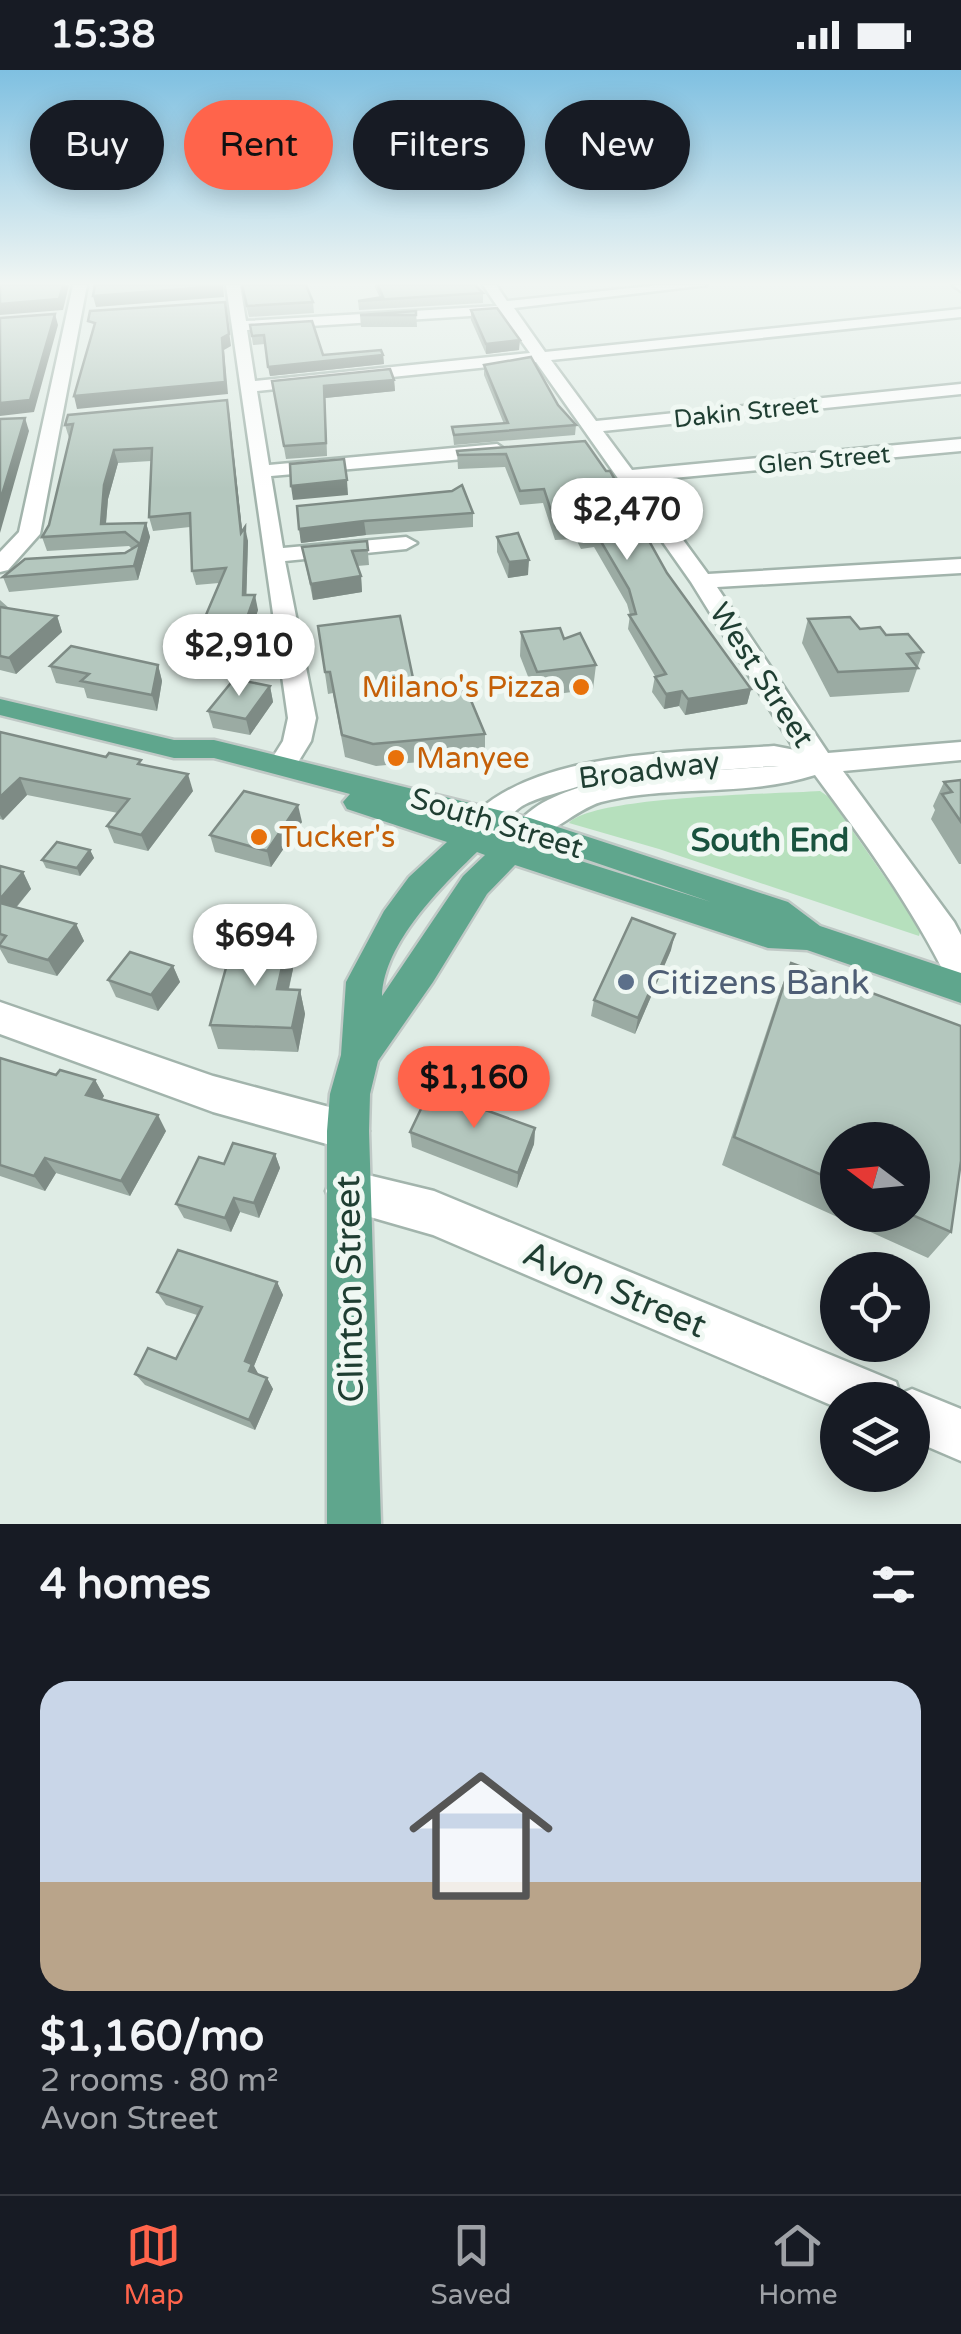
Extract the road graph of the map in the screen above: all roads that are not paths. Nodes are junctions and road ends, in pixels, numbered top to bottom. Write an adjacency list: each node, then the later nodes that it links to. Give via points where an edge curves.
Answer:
1 (67, 353): 17 (street, via 28,534)
2 (242, 353): 7 (street)
3 (540, 353): 5 (street, West Street)
4 (573, 353): 5 (street)
5 (542, 356): 7 (street); 8 (street, West Street)
6 (961, 389): 8 (street, Dakin Street)
7 (245, 397): 12 (street)
8 (597, 435): 10 (street, Dakin Street); 13 (street, West Street)
9 (961, 444): 13 (street, Glen Street)
10 (569, 445)
11 (512, 449): 12 (street)
12 (261, 471): 15 (street, via 278,512)
13 (627, 476): 19 (street, West Street)
14 (406, 543): 15 (street)
15 (273, 555): 24 (street, via 302,718)
16 (36, 562): 17 (street)
17 (0, 565)
18 (961, 566): 19 (street)
19 (702, 581): 23 (street, West Street)
20 (0, 707): 21 (main road, South Street)
21 (174, 749): 24 (main road, South Street, via 214,749); 25 (main road, South Street, via 203,766)
22 (961, 751): 23 (street, Broadway)
23 (820, 763): 25 (street, Broadway, via 774,756 578,776 511,799); 26 (street, Broadway, via 789,776 586,796 546,814); 27 (street, West Street, via 875,833)
24 (282, 765): 25 (main road, South Street)
25 (480, 829): 26 (main road, South Street); 30 (main road, Clinton Street, via 396,921 364,982)
26 (520, 840): 28 (main road, South Street, via 768,934 808,936); 30 (main road, Clinton Street, via 475,885)
27 (961, 970)
28 (961, 988)
29 (0, 1018): 31 (street, via 213,1094)
30 (360, 1056): 31 (main road, Clinton Street)
31 (348, 1131): 32 (main road, Clinton Street)
32 (347, 1191): 33 (street, Avon Street, via 434,1213); 36 (main road, Clinton Street)
33 (835, 1382)
34 (930, 1422): 35 (street)
35 (961, 1435)
36 (354, 1524)

